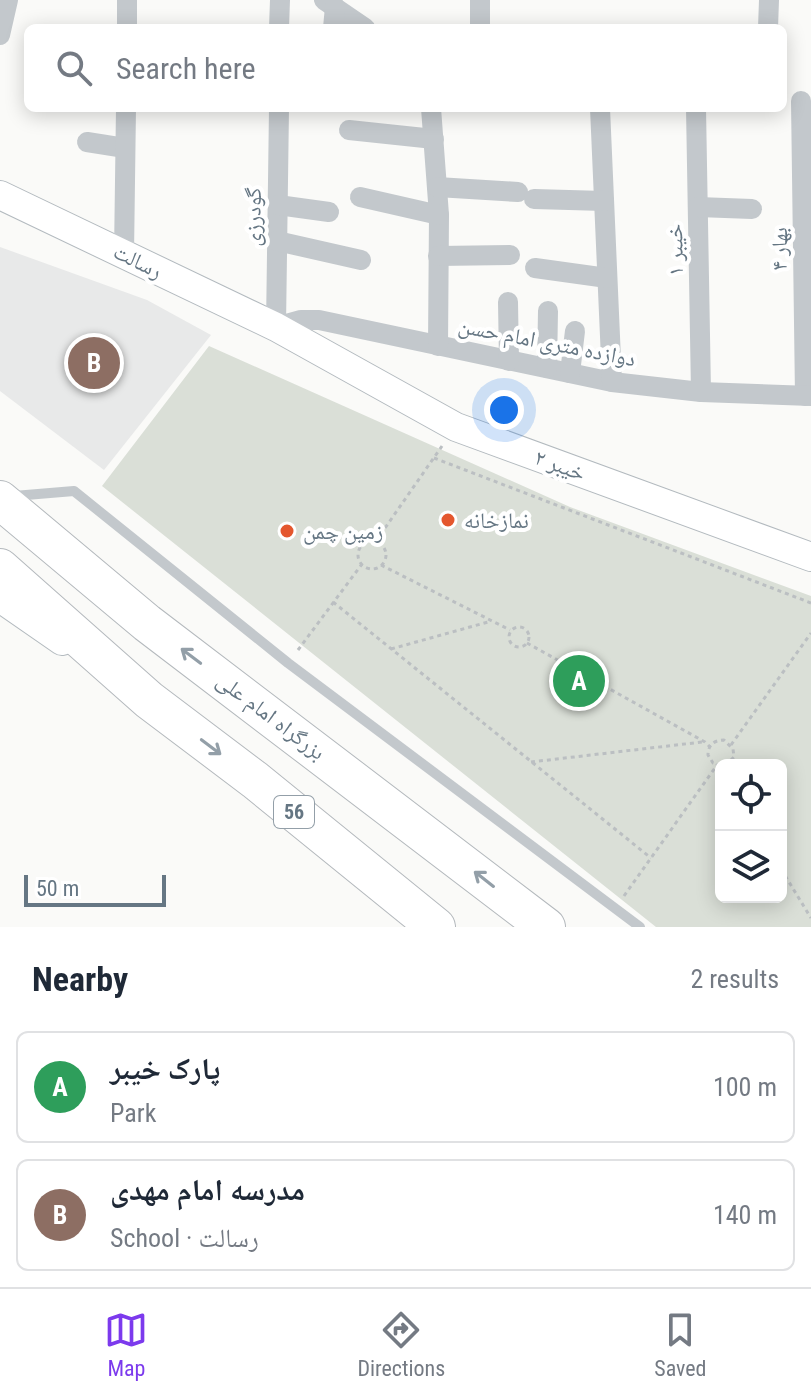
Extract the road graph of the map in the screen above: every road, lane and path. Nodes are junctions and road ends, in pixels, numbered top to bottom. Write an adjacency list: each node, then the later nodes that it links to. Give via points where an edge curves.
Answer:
1 (8, 0): 12 (street)
2 (127, 0): 7 (street)
3 (280, 0): 8 (street)
4 (480, 0): 10 (street)
5 (769, 0): 11 (street)
6 (331, 12): 9 (street)
7 (127, 24)
8 (279, 24)
9 (356, 24)
10 (480, 24)
11 (768, 24)
12 (0, 35)
13 (798, 101): 32 (street, بهار ۴)
14 (126, 112): 22 (street)
15 (279, 112): 27 (street, گودرزی)
16 (431, 112): 20 (street)
17 (600, 112): 26 (street)
18 (696, 112): 28 (street, خیبر ۱)
19 (349, 130): 20 (street)
20 (434, 139): 23 (street)
21 (87, 142): 22 (street)
22 (125, 148): 34 (street)
23 (437, 187): 26 (street); 31 (street)
24 (0, 195): 34 (street, رسالت)
25 (360, 197): 31 (street)
26 (604, 201): 39 (street)
27 (278, 205): 30 (street); 33 (street, گودرزی)
28 (698, 207): 29 (street); 50 (street, خیبر ۱)
29 (752, 209)
30 (329, 212)
31 (439, 215): 36 (street)
32 (807, 240): 40 (street, بهار ۴)
33 (277, 241): 37 (street); 43 (street, گودرزی)
34 (124, 254): 43 (street, رسالت)
35 (510, 255): 36 (street)
36 (438, 256): 45 (street)
37 (361, 260)
38 (535, 268): 39 (street)
39 (607, 278): 49 (street)
40 (807, 289): 51 (street, بهار ۴)
41 (508, 302): 46 (street)
42 (548, 311): 47 (street)
43 (276, 327): 45 (street, دوازده متری امام حسن, via 319,320); 52 (street, خیبر ۲)
44 (575, 331): 48 (street)
45 (438, 346): 46 (street, دوازده متری امام حسن)
46 (509, 361): 47 (street, دوازده متری امام حسن)
47 (547, 368): 48 (street, دوازده متری امام حسن)
48 (570, 373): 49 (street, دوازده متری امام حسن)
49 (612, 382): 50 (street, دوازده متری امام حسن)
50 (701, 392): 51 (street, دوازده متری امام حسن)
51 (808, 396)
52 (456, 427): 53 (path); 56 (street, خیبر ۲)
53 (434, 458): 55 (path); 62 (path)
54 (0, 499): 68 (lane, via 74,491); 82 (highway, بزرگراه امام علی, one-way to 54, via 147,623)
55 (376, 541): 57 (path, via 360,547); 58 (path, via 386,553)
56 (811, 557)
57 (362, 564): 58 (path, via 374,569); 61 (path)
58 (381, 565): 63 (path)
59 (0, 568): 69 (highway, 56)
60 (0, 598): 69 (street, 56)
61 (333, 602): 67 (path); 68 (path)
62 (811, 603)
63 (490, 621): 64 (path); 67 (path)
64 (510, 630): 66 (path, via 526,629); 66 (path, via 512,645)
65 (811, 633): 71 (path)
66 (527, 643): 70 (path)
67 (391, 649): 74 (path)
68 (288, 663): 79 (lane)
69 (149, 700): 81 (highway, 56, one-way to 81)
70 (705, 742): 72 (path); 74 (path)
71 (731, 745): 72 (path, via 720,740); 73 (path)
72 (710, 747): 75 (path, via 710,760)
73 (731, 759)
74 (531, 762): 77 (path)
75 (715, 762)
76 (715, 773): 77 (path)
77 (651, 858): 79 (path)
78 (787, 879): 80 (path)
79 (615, 908): 83 (lane)
80 (811, 918)
81 (436, 927)
82 (546, 927)
83 (640, 927)

